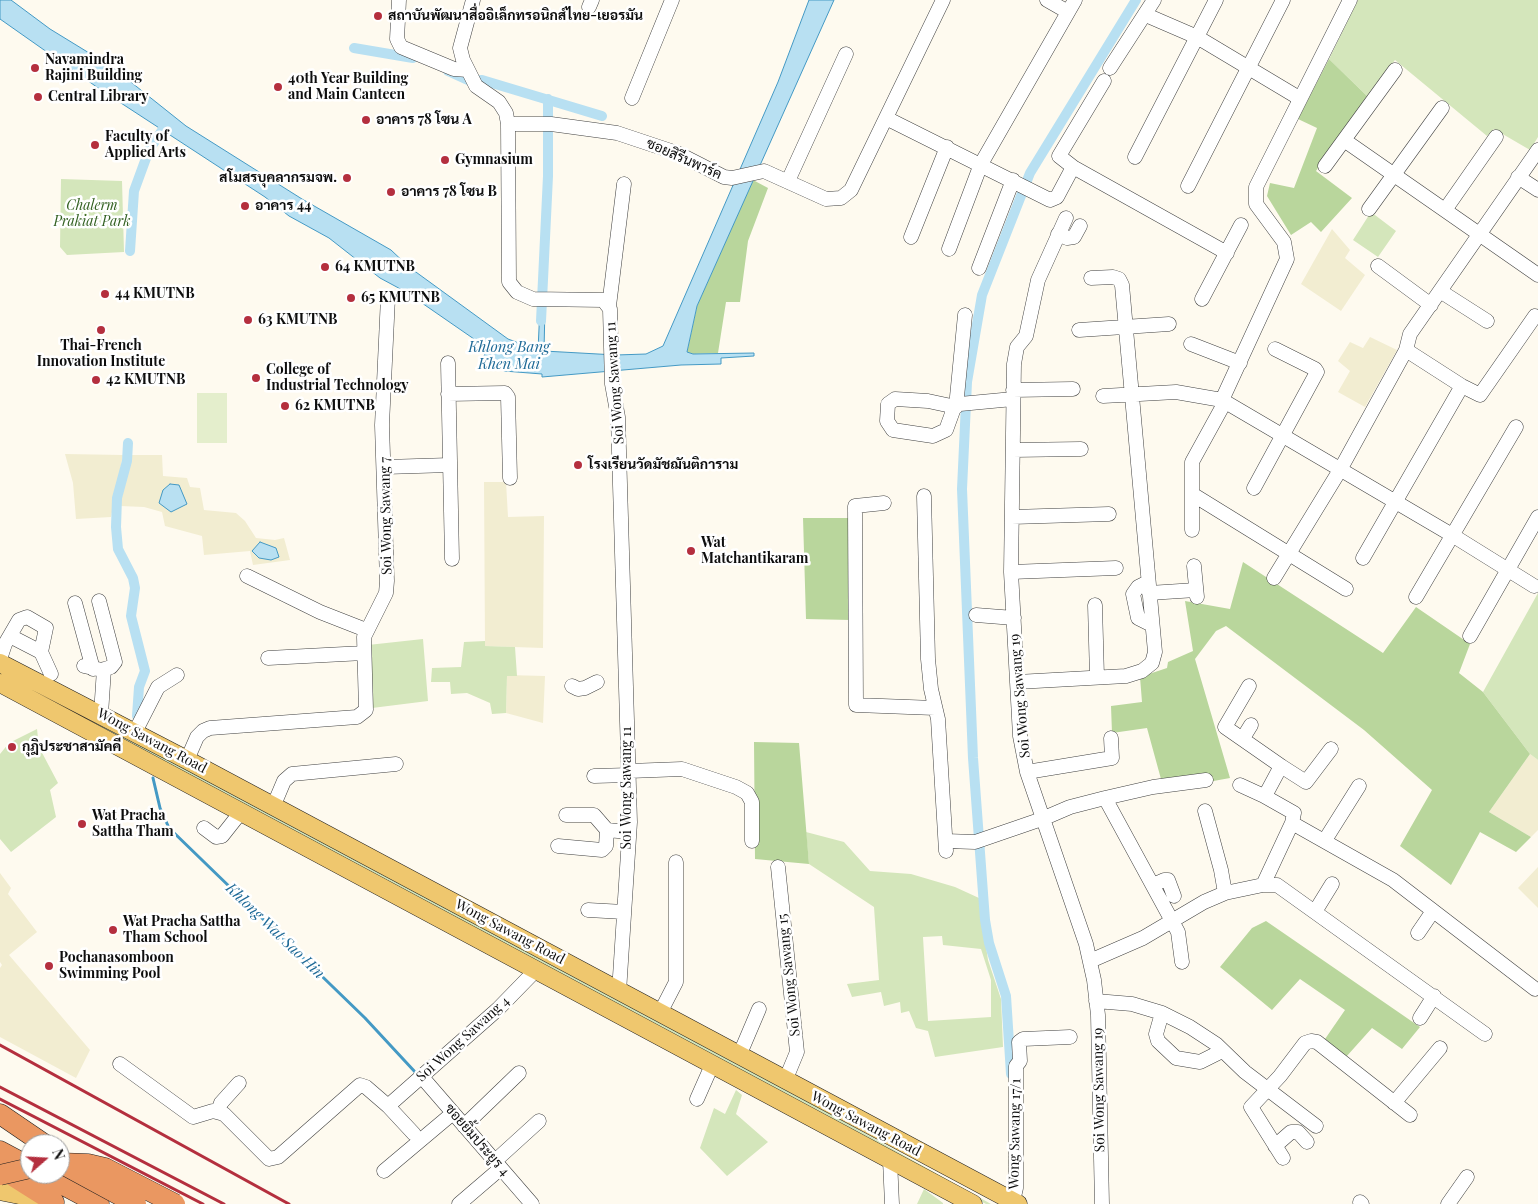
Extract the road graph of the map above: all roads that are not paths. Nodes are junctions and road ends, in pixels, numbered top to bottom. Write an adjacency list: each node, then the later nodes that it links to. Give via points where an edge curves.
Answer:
1 (399, 0): 16 (street, via 397,39 401,47)
2 (473, 0): 16 (street, via 460,48)
3 (672, 0): 17 (street)
4 (943, 0): 20 (street, ซอยสิรีนพาร์ค)
5 (1047, 0): 10 (street)
6 (1154, 0): 11 (street)
7 (1216, 0): 12 (street)
8 (1283, 0): 14 (street)
9 (1350, 0): 18 (street)
10 (1071, 6): 27 (street)
11 (1146, 15): 12 (street); 29 (street, via 1058,154)
12 (1197, 37): 14 (street); 26 (street)
13 (846, 54): 33 (street)
14 (1249, 67): 18 (street); 35 (street)
15 (1395, 70): 23 (street)
16 (472, 78): 21 (street, Soi Wong Sawang 11, via 499,102)
17 (632, 98)
18 (1299, 98): 65 (street, via 1256,187 1256,204 1284,242 1287,260)
19 (1442, 108): 30 (street)
20 (886, 118): 24 (street); 33 (street, ซอยสิรีนพาร์ค, via 851,190 841,198 826,199)
21 (508, 124): 33 (street, ซอยสิรีนพาร์ค, via 550,124 617,133 677,153 724,177 764,171); 55 (street, Soi Wong Sawang 11, via 509,282 517,292 543,301 603,300)
22 (1496, 137): 38 (street)
23 (1344, 140): 28 (street); 30 (street)
24 (947, 147): 27 (street); 44 (street)
25 (1538, 150): 31 (street)
26 (1135, 157)
27 (981, 164): 32 (street); 45 (street)
28 (1325, 166)
29 (1073, 167): 32 (street, via 1054,200); 46 (street)
30 (1394, 174): 37 (street); 38 (street)
31 (1518, 177): 36 (street); 43 (street)
32 (1013, 180): 48 (street)
33 (788, 182)
34 (624, 184): 55 (street)
35 (1188, 186)
36 (1538, 190)
37 (1369, 209)
38 (1445, 210): 43 (street)
39 (1066, 218): 42 (street, Soi Wong Sawang 19)
40 (1080, 226): 42 (street, via 1074,237)
41 (1241, 226): 46 (street)
42 (1058, 234): 71 (street, Soi Wong Sawang 19, via 1038,280 1026,336 1017,347)
43 (1480, 234): 49 (street); 51 (street)
44 (911, 237)
45 (949, 249)
46 (1227, 253): 53 (street)
47 (1378, 266): 54 (street)
48 (979, 268)
49 (1538, 275)
50 (1091, 278): 60 (street, via 1119,279)
51 (1440, 291): 54 (street); 58 (street)
52 (388, 297): 80 (street, Soi Wong Sawang 7, via 383,396)
53 (1202, 299)
54 (1430, 305): 64 (street, via 1410,334)
55 (609, 306): 138 (street, Soi Wong Sawang 11, via 612,384 618,425)
56 (965, 315): 74 (street)
57 (1535, 316): 64 (street, via 1480,395)
58 (1487, 321)
59 (1170, 324): 60 (street)
60 (1126, 327): 61 (street); 70 (street)
61 (1079, 330)
62 (1191, 344): 65 (street)
63 (1275, 348): 76 (street, via 1317,372)
64 (1406, 350): 81 (street)
65 (1240, 363): 73 (street)
66 (448, 364): 69 (street)
67 (1073, 389): 71 (street)
68 (1459, 392): 86 (street)
69 (448, 394): 79 (street); 82 (street, via 505,393 508,397)
70 (1131, 394): 72 (street); 73 (street, via 1176,392); 103 (street)
71 (1013, 395): 74 (street); 78 (street, Soi Wong Sawang 19)
72 (1103, 396)
73 (1224, 401): 76 (street); 84 (street, via 1192,462)
74 (956, 407): 74 (street, via 946,430 933,436 893,430 887,421 888,404 895,399)
75 (1516, 426): 92 (street)
76 (1282, 437): 81 (street); 83 (street)
77 (1081, 449): 78 (street)
78 (1013, 450): 89 (street, Soi Wong Sawang 19)
79 (450, 465): 80 (street); 95 (street)
80 (385, 467): 111 (street, Soi Wong Sawang 7, via 386,593)
81 (1340, 470): 86 (street); 93 (street)
82 (510, 478)
83 (1254, 488)
84 (1192, 494): 91 (street); 93 (street)
85 (924, 496): 127 (street, via 928,660)
86 (1396, 502): 92 (street); 94 (street)
87 (884, 503): 127 (street, via 855,506 856,705)
88 (1109, 514): 89 (street)
89 (1012, 517): 99 (street, Soi Wong Sawang 19)
90 (1538, 517): 98 (street)
91 (1192, 530)
92 (1452, 535): 98 (street); 105 (street)
93 (1289, 554): 101 (street); 104 (street)
94 (1363, 558)
95 (452, 559)
96 (1194, 566): 103 (street, via 1196,593)
97 (1116, 568): 99 (street)
98 (1508, 570): 102 (street); 113 (street)
99 (1011, 572): 110 (street, Soi Wong Sawang 19)
100 (247, 576): 111 (street, via 320,612)
101 (1274, 578)
102 (1534, 586)
103 (1149, 588): 121 (street, via 1138,587 1133,594 1138,618 1152,624 1155,652 1152,663 1142,671)
104 (1346, 589)
105 (1416, 597)
106 (99, 601): 118 (street, via 115,662 114,665)
107 (75, 602): 118 (street)
108 (1095, 605): 121 (street)
109 (976, 615): 110 (street)
110 (1014, 618): 123 (street, Soi Wong Sawang 19)
111 (366, 630): 115 (street, Soi Wong Sawang 7)
112 (10, 636): 114 (street); 114 (street, via 22,618 43,624 46,632); 117 (street)
113 (1470, 636)
114 (41, 652): 119 (street)
115 (364, 653): 116 (street); 134 (street, Soi Wong Sawang 7, via 367,704 364,714 210,728 197,737)
116 (268, 658)
117 (0, 661): 128 (main road, Wong Sawang Road)
118 (93, 668): 128 (street)
119 (51, 674)
120 (177, 675): 130 (street, via 158,687)
121 (1097, 677): 123 (street)
122 (597, 682): 125 (street, via 585,688)
123 (1017, 682): 137 (street, Soi Wong Sawang 19, via 1020,736)
124 (0, 683): 147 (main road, Wong Sawang Road)
125 (572, 686)
126 (1250, 686): 132 (street, via 1224,725)
127 (935, 708): 149 (street, via 946,846 980,841)
128 (101, 714): 130 (main road, Wong Sawang Road)
129 (1251, 725): 132 (street)
130 (135, 732): 134 (main road, Wong Sawang Road)
131 (1111, 738): 137 (street, via 1112,758)
132 (1243, 738): 136 (street)
133 (1331, 749): 136 (street, via 1306,782)
134 (187, 760): 145 (main road, Wong Sawang Road)
135 (396, 764): 145 (street, via 292,774 284,781)
136 (1281, 766): 143 (street)
137 (1027, 772): 149 (street, Soi Wong Sawang 19)
138 (629, 773): 139 (street); 153 (street, Soi Wong Sawang 11); 155 (street, via 682,769 747,793 752,802)
139 (594, 776)
140 (1206, 780): 144 (street)
141 (1240, 785): 143 (street)
142 (1360, 786): 154 (street)
143 (1264, 796): 150 (street, via 1294,813)
144 (1105, 798): 149 (street, via 1070,807); 160 (street)
145 (273, 807): 174 (main road, Wong Sawang Road)
146 (1204, 811): 162 (street)
147 (241, 812): 151 (street, via 222,836 216,837); 172 (main road, Wong Sawang Road)
148 (566, 815): 152 (street, via 594,815)
149 (1042, 819): 170 (street, Soi Wong Sawang 19)
150 (1292, 823): 154 (street); 161 (street)
151 (204, 828)
152 (607, 830): 153 (street); 156 (street, via 606,846 602,850)
153 (629, 832): 167 (street, Soi Wong Sawang 11)
154 (1326, 840): 166 (street, via 1393,880)
155 (752, 841)
156 (558, 846)
157 (676, 862): 179 (street, via 676,982)
158 (778, 867): 190 (street, Soi Wong Sawang 15, via 797,1052)
159 (1332, 884): 165 (street)
160 (1153, 885): 163 (street, via 1168,880); 168 (street)
161 (1263, 885): 162 (street); 165 (street, via 1277,885)
162 (1225, 893): 168 (street)
163 (1174, 896)
164 (588, 910): 167 (street)
165 (1316, 910): 175 (street)
166 (1434, 911): 169 (street); 173 (street)
167 (624, 912): 174 (street, Soi Wong Sawang 11)
168 (1172, 921): 170 (street, via 1143,938); 171 (street, via 1178,932)
169 (1418, 933)
170 (1090, 960): 176 (street, Soi Wong Sawang 19)
171 (1182, 962)
172 (536, 970): 187 (main road, Wong Sawang Road); 189 (street, Soi Wong Sawang 4)
173 (1535, 989)
174 (619, 992): 179 (main road, Wong Sawang Road)
175 (1434, 996): 180 (street); 181 (street)
176 (1096, 1001): 178 (street, via 1132,1004); 238 (street, Soi Wong Sawang 19)
177 (759, 1009): 185 (street)
178 (1162, 1013): 184 (street, via 1190,1026); 184 (street, via 1156,1034 1158,1041 1176,1058 1200,1062)
179 (660, 1014): 185 (main road, Wong Sawang Road)
180 (1420, 1018)
181 (1484, 1034)
182 (1070, 1038): 229 (street, Wong Sawang 17/1, via 1023,1039 1019,1042 1020,1061 1016,1066)
183 (1440, 1048): 194 (street)
184 (1222, 1050): 192 (street)
185 (739, 1056): 190 (main road, Wong Sawang Road)
186 (120, 1064): 196 (street, via 193,1118)
187 (712, 1065): 193 (street); 213 (main road, Wong Sawang Road)
188 (519, 1073): 201 (street)
189 (422, 1077): 195 (street, Soi Wong Sawang 4); 197 (street, ซอยยิ้มประยูร 4)
190 (785, 1081): 229 (main road, Wong Sawang Road)
191 (239, 1084): 196 (street, via 221,1103)
192 (1267, 1090): 194 (street, via 1305,1043 1311,1040); 202 (street); 209 (street, via 1251,1107)
193 (697, 1099)
194 (1394, 1103): 199 (street)
195 (388, 1106): 196 (street, via 366,1087 356,1086 272,1159); 205 (street)
196 (218, 1112)
197 (453, 1113): 201 (street, ซอยยิ้มประยูร 4); 221 (street)
198 (0, 1114): 204 (highway)
199 (1410, 1115)
200 (539, 1121): 217 (street)
201 (464, 1126): 217 (street, ซอยยิ้มประยูร 4)
202 (1316, 1126)
203 (0, 1130): 207 (highway)
204 (29, 1134)
205 (414, 1134)
206 (0, 1141): 211 (main road)
207 (20, 1141)
208 (1307, 1142): 209 (street, via 1298,1132 1291,1132)
209 (1275, 1146): 212 (street)
210 (0, 1151): 214 (highway)
211 (20, 1152)
212 (1283, 1158)
213 (890, 1160): 236 (street); 237 (main road, Wong Sawang Road)
214 (20, 1162)
215 (70, 1162): 232 (highway)
216 (70, 1163): 234 (highway, bridge, via 105,1168)
217 (498, 1164): 228 (street, ซอยยิ้มประยูร 4); 235 (street)
218 (0, 1168): 227 (highway)
219 (70, 1168): 233 (highway, bridge)
220 (20, 1170): 222 (highway, bridge)
221 (384, 1171)
222 (0, 1175)
223 (1468, 1178): 239 (street)
224 (70, 1179): 231 (main road)
225 (62, 1184): 230 (highway)
226 (0, 1191): 227 (main road)
227 (57, 1203)
228 (530, 1203)
229 (1016, 1203)
230 (99, 1204)
231 (116, 1204)
232 (131, 1204)
233 (136, 1204)
234 (176, 1204)
235 (459, 1204)
236 (892, 1204)
237 (973, 1204)
238 (1102, 1204)
239 (1448, 1204)

